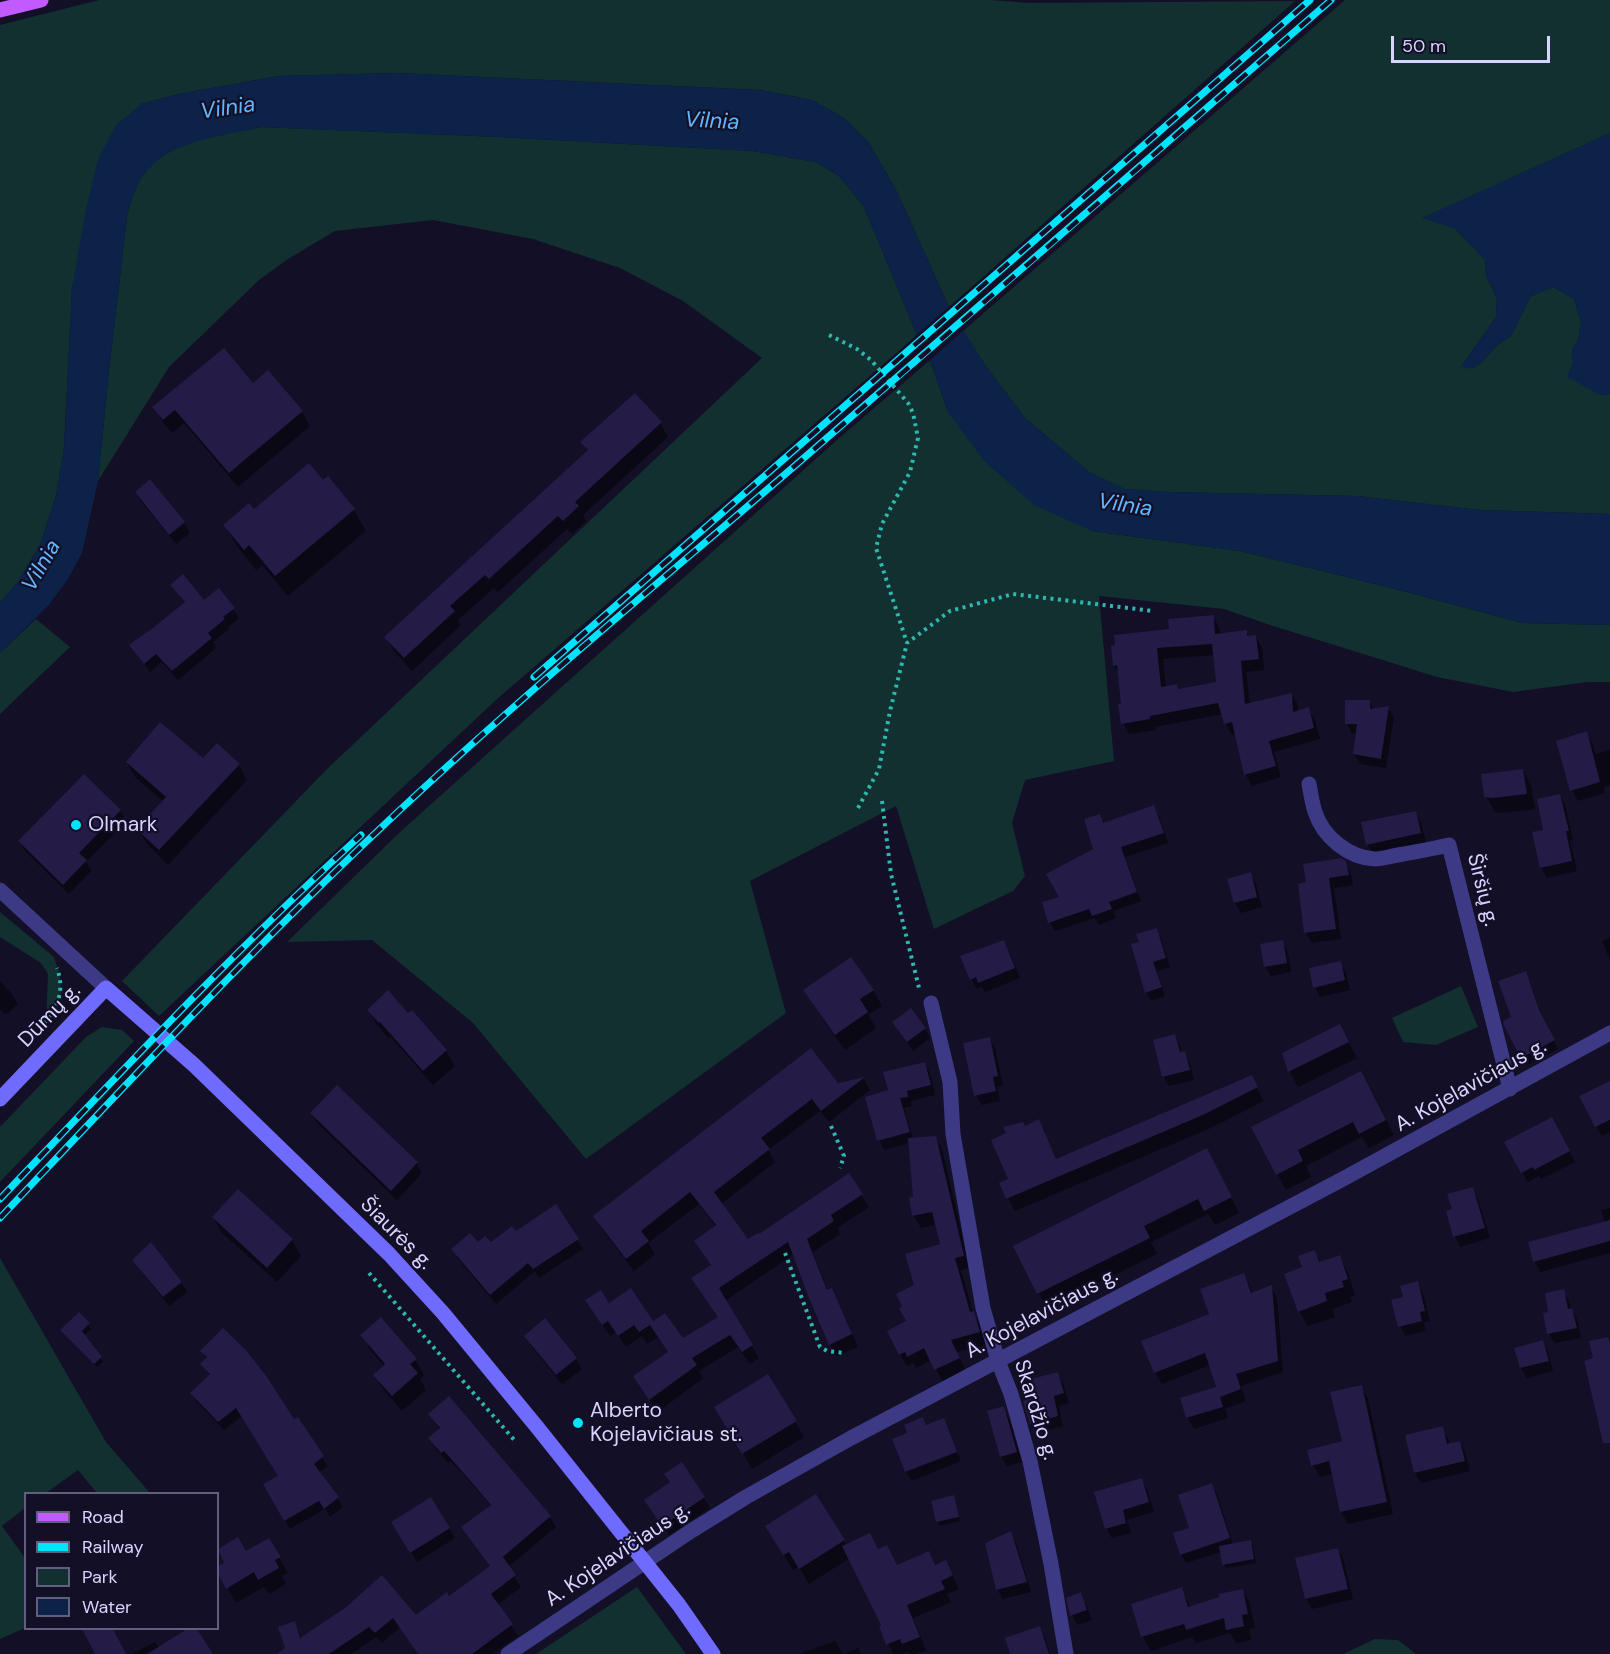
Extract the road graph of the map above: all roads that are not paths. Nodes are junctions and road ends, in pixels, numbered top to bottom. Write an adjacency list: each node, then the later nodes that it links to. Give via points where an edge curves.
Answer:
1 (41, 0): 2 (main road)
2 (0, 10)
3 (1309, 784): 8 (street, Širšių g., via 1320,824 1350,852 1376,859 1449,845)
4 (0, 890): 5 (street, Šiaurės g.)
5 (106, 988): 9 (main road, Dūmų g.); 11 (main road, Šiaurės g., via 194,1065 388,1254 486,1364)
6 (926, 998): 10 (street, Skardžio g., via 950,1082 953,1134 983,1308)
7 (1610, 1033): 8 (street, A. Kojelavičiaus g.)
8 (1510, 1089): 10 (street, A. Kojelavičiaus g.)
9 (0, 1099)
10 (998, 1361): 11 (street, A. Kojelavičiaus g., via 746,1497); 14 (street, Skardžio g., via 1030,1461)
11 (645, 1563): 12 (street, A. Kojelavičiaus g.); 13 (main road, Šiaurės g.)
12 (508, 1654)
13 (713, 1654)
14 (1066, 1654)

